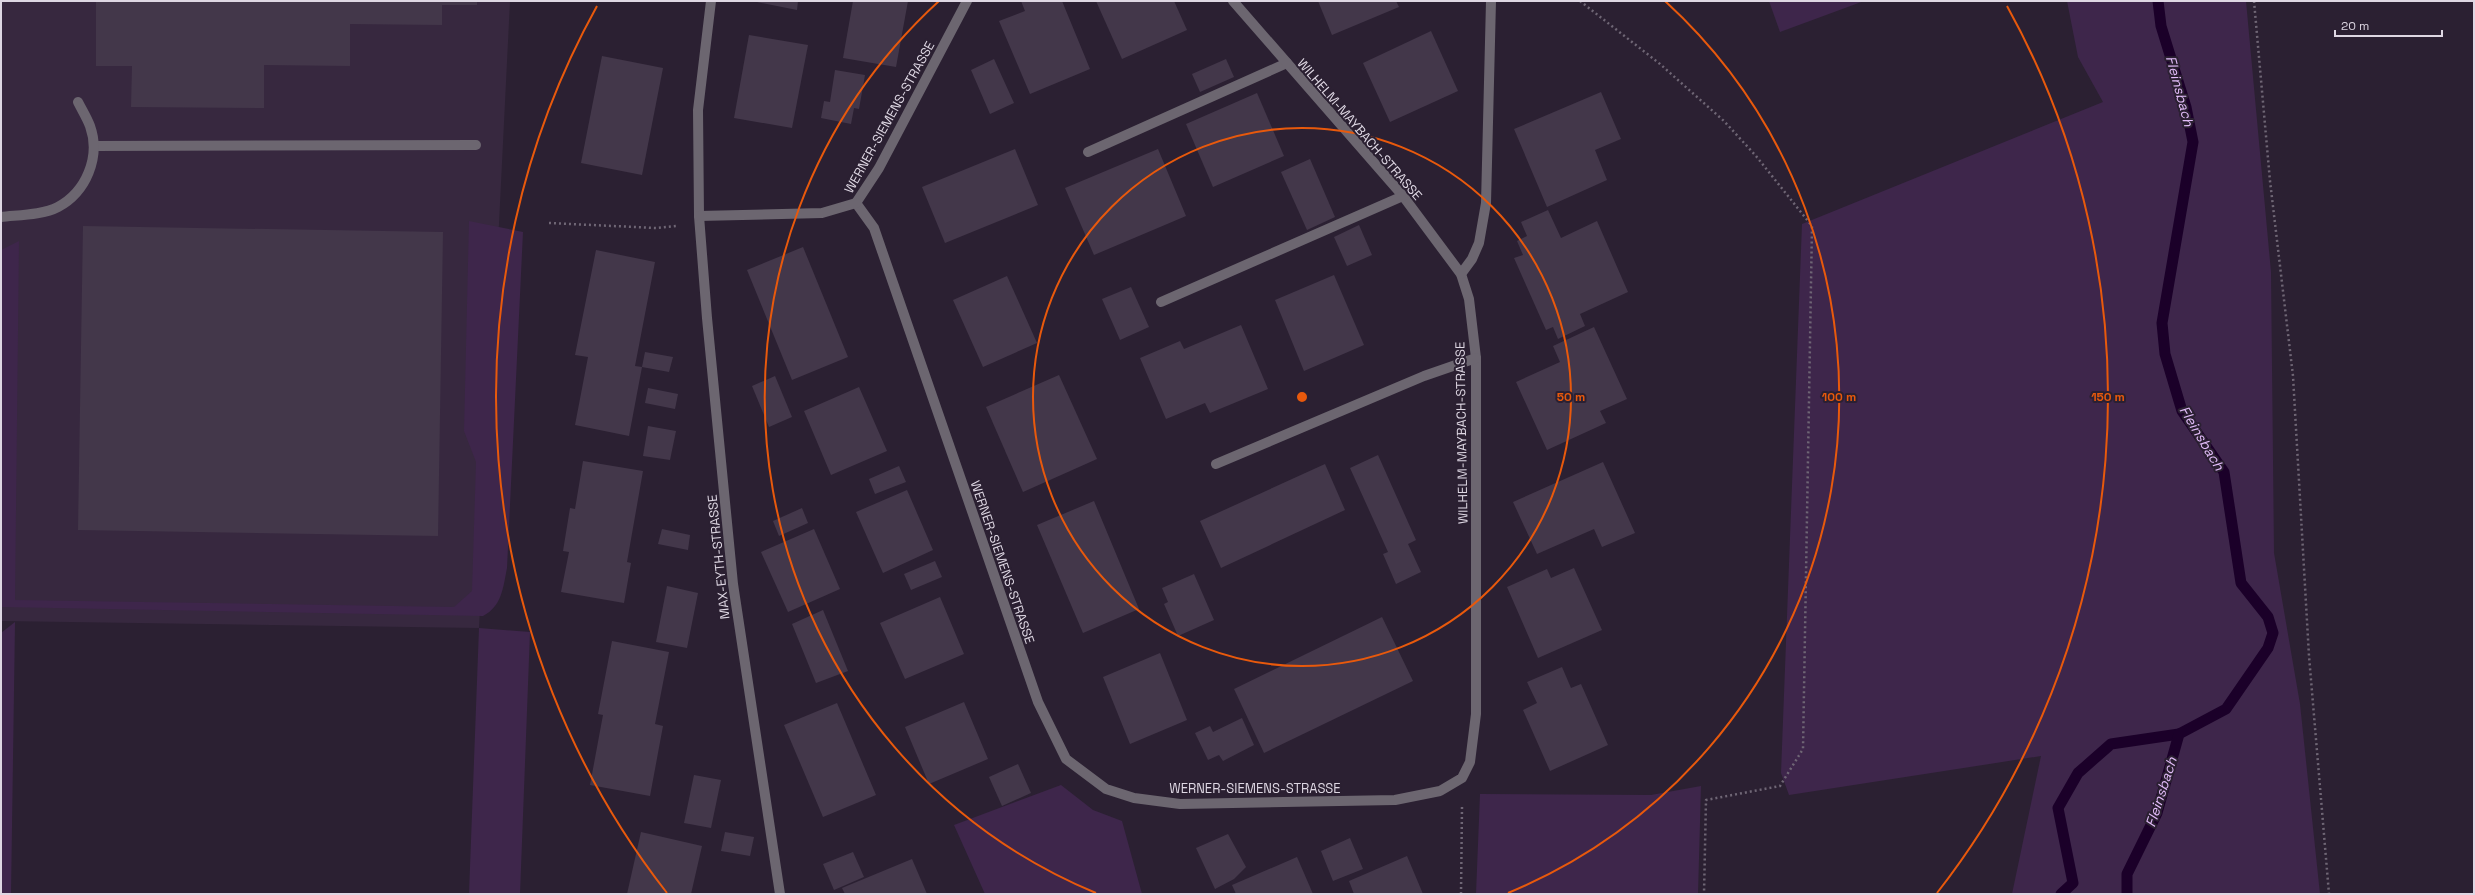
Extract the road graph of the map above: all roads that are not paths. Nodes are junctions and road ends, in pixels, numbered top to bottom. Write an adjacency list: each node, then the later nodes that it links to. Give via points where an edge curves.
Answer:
1 (711, 1): 13 (street, MAX-EYTH-STRASSE, via 698,110)
2 (967, 1): 11 (street, WERNER-SIEMENS-STRASSE, via 880,168)
3 (1233, 1): 5 (street, WILHELM-MAYBACH-STRASSE)
4 (1491, 1): 14 (street, via 1486,203 1479,243)
5 (1287, 63): 9 (street); 10 (street, WILHELM-MAYBACH-STRASSE)
6 (78, 102): 7 (street, via 90,126)
7 (94, 146): 8 (street); 12 (street, via 91,169 78,191 63,203 38,212)
8 (476, 146)
9 (1088, 152)
10 (1403, 196): 14 (street, WILHELM-MAYBACH-STRASSE); 15 (street)
11 (856, 203): 13 (street, via 822,213); 18 (street, WERNER-SIEMENS-STRASSE, via 874,228 1038,702 1066,759 1106,789 1134,798 1180,804 1395,800 1440,791)
12 (1, 217)
13 (700, 220): 19 (street, MAX-EYTH-STRASSE, via 733,584)
14 (1461, 274): 16 (street, WILHELM-MAYBACH-STRASSE, via 1469,299)
15 (1162, 302)
16 (1476, 358): 17 (street, via 1430,374); 18 (street, WILHELM-MAYBACH-STRASSE, via 1476,714 1470,762)
17 (1216, 464)
18 (1462, 778)
19 (780, 894)

